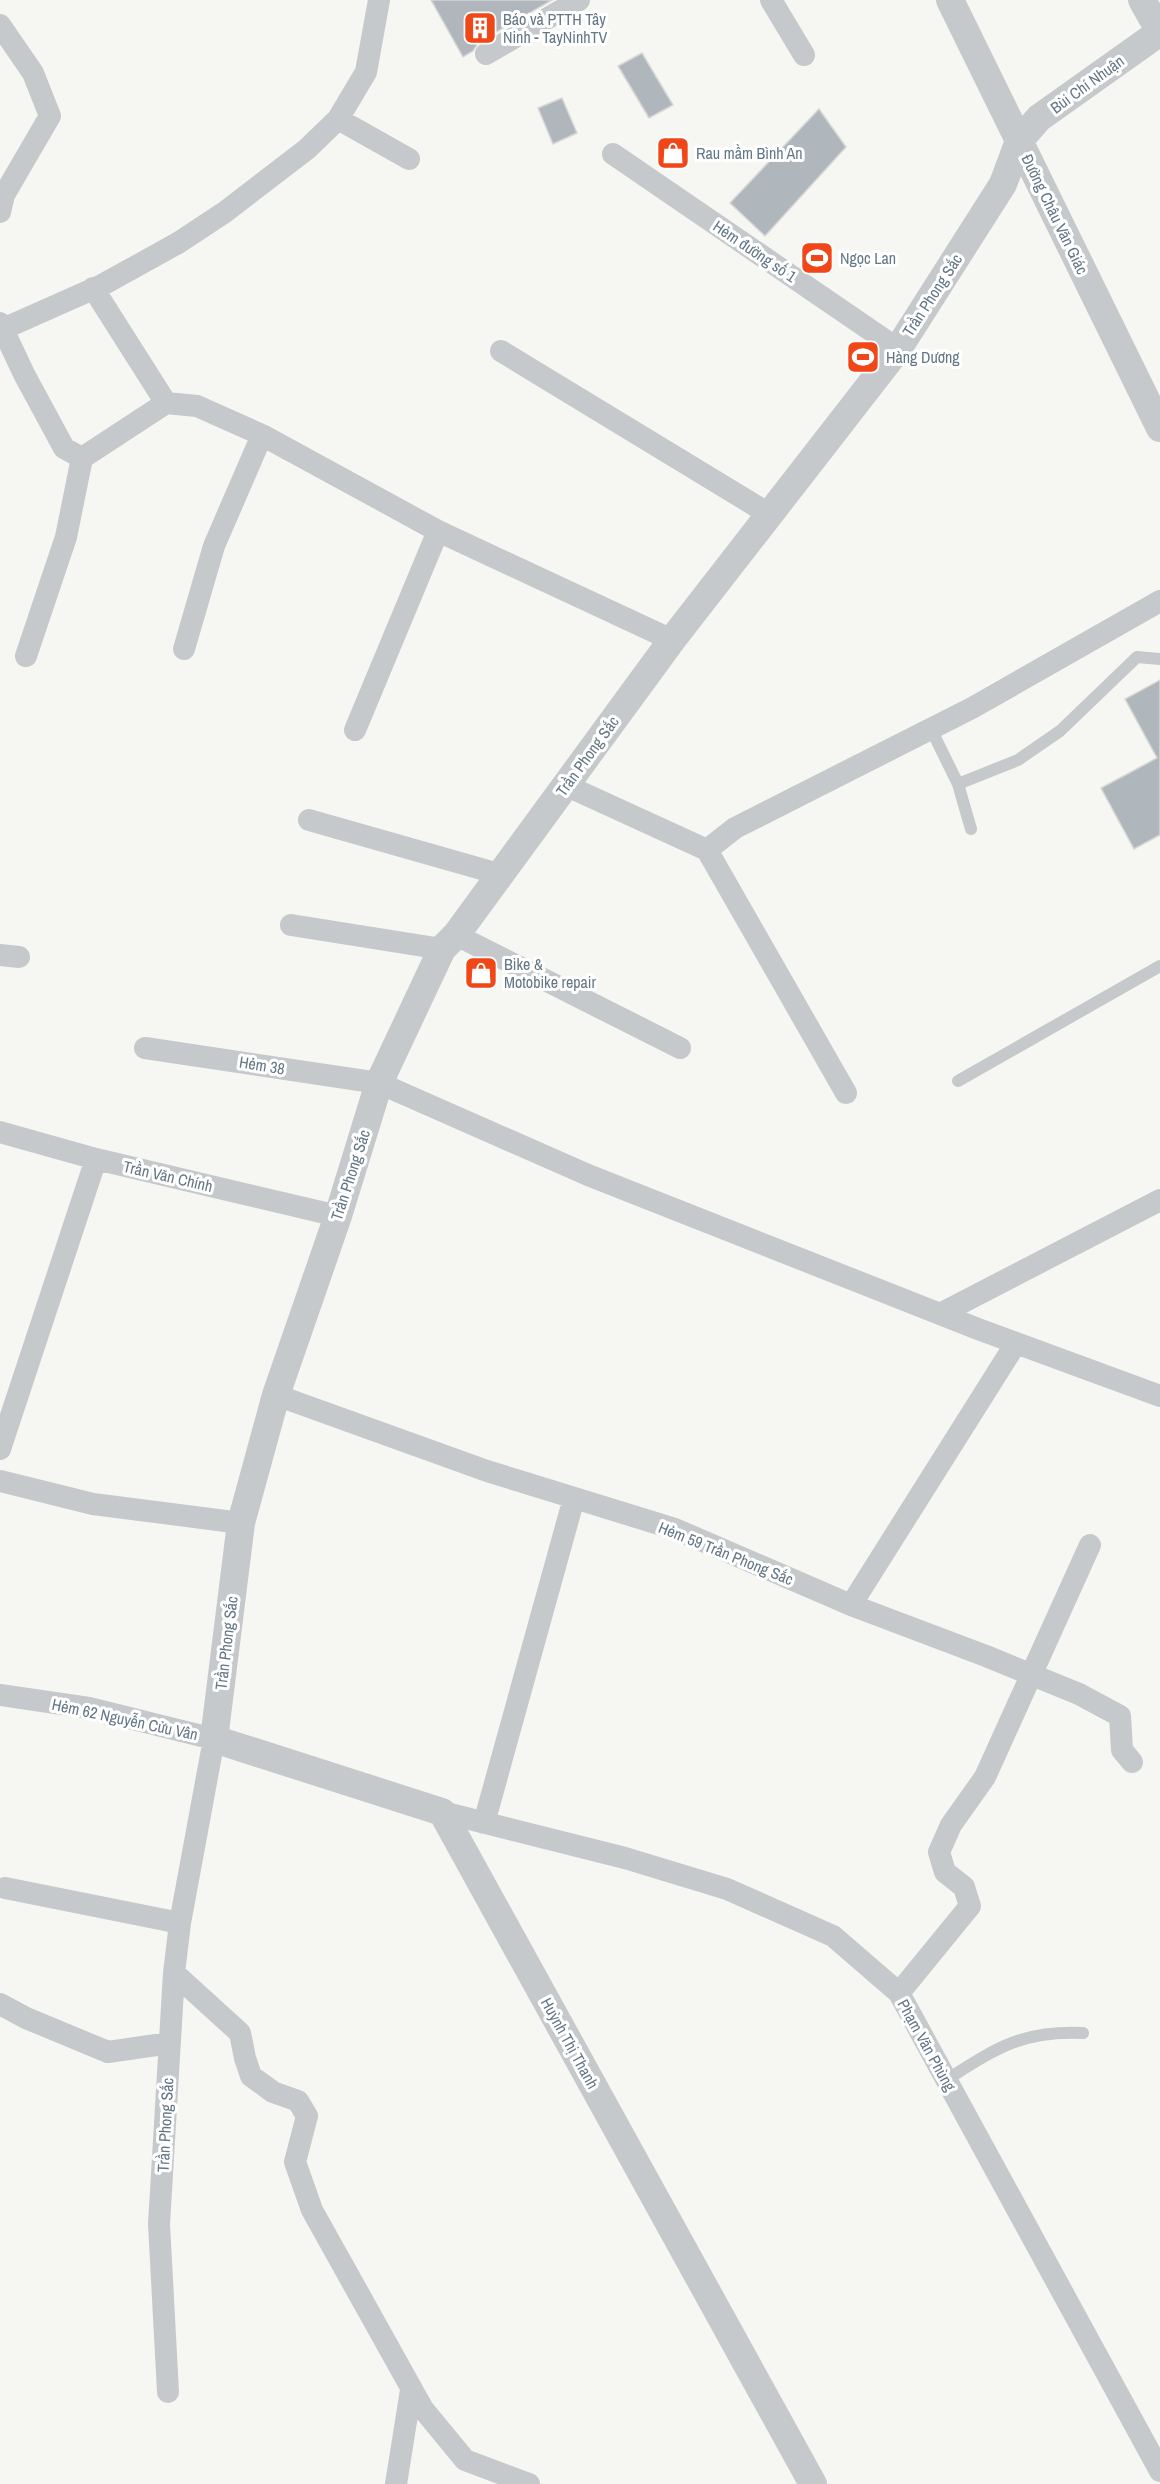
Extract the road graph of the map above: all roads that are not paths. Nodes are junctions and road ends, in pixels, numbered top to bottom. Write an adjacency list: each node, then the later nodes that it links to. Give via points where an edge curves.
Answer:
1 (379, 0): 10 (street, via 366,72)
2 (579, 0): 8 (street)
3 (771, 0): 9 (street)
4 (950, 0): 11 (street, Đường Châu Văn Giác)
5 (1142, 0): 7 (street)
6 (0, 25): 14 (street, via 33,73 50,116 4,195)
7 (1160, 32): 11 (street, Bùi Chí Nhuận, via 1040,118)
8 (486, 54)
9 (804, 55)
10 (338, 119): 13 (street); 15 (street, via 307,149 225,212 178,243)
11 (1019, 141): 17 (street, Trần Phong Sắc, via 1002,184); 21 (street, Đường Châu Văn Giác)
12 (613, 154): 17 (street, Hẻm đường số 1)
13 (409, 159)
14 (0, 212)
15 (93, 288): 16 (street); 20 (street)
16 (1, 326): 19 (street)
17 (898, 349): 24 (street, Trần Phong Sắc)
18 (501, 351): 24 (street)
19 (7, 356): 23 (street, via 64,448)
20 (166, 403): 22 (street, via 197,406); 23 (street)
21 (1160, 428)
22 (262, 435): 25 (street); 28 (street, via 214,546)
23 (82, 458): 29 (street, via 66,537)
24 (769, 514): 27 (street, Trần Phong Sắc)
25 (438, 531): 27 (street); 32 (street)
26 (1160, 601): 31 (street)
27 (672, 640): 34 (street, Trần Phong Sắc)
28 (184, 649)
29 (26, 656)
30 (1160, 659): 33 (lane, via 1137,657 1060,731 1018,760)
31 (931, 729): 33 (lane); 37 (street, via 735,828)
32 (355, 730)
33 (958, 784): 36 (lane)
34 (565, 785): 37 (street); 38 (street, Trần Phong Sắc)
35 (309, 820): 38 (street)
36 (971, 829)
37 (707, 850): 46 (street)
38 (499, 874): 40 (street, Trần Phong Sắc)
39 (291, 925): 40 (street)
40 (449, 942): 43 (street); 45 (street, Trần Phong Sắc)
41 (1160, 966): 44 (lane)
42 (145, 1048): 45 (street, Hẻm 38)
43 (680, 1048)
44 (958, 1081)
45 (379, 1083): 50 (street, Trần Phong Sắc); 51 (street, Hẻm 38, via 588,1175)
46 (846, 1093)
47 (0, 1132): 48 (street, Trần Văn Chính)
48 (96, 1159): 50 (street, Trần Văn Chính); 55 (street)
49 (1160, 1200): 51 (street)
50 (338, 1216): 53 (street, Trần Phong Sắc)
51 (940, 1314): 52 (street, Hẻm 38)
52 (1016, 1343): 54 (street, Hẻm 38); 60 (street)
53 (276, 1395): 57 (street, Hẻm 59 Trần Phong Sắc); 58 (street, Trần Phong Sắc)
54 (1160, 1396)
55 (0, 1449)
56 (0, 1481): 58 (street, via 93,1504)
57 (574, 1498): 60 (street, Hẻm 59 Trần Phong Sắc, via 675,1529); 66 (street)
58 (241, 1523): 63 (street, Trần Phong Sắc)
59 (1090, 1545): 61 (street)
60 (851, 1605): 61 (street, Hẻm 59 Trần Phong Sắc)
61 (1032, 1674): 64 (street, Hẻm 59 Trần Phong Sắc, via 1120,1716 1122,1750); 70 (street, via 985,1777 951,1825 939,1852 945,1872 964,1887 970,1906)
62 (0, 1695): 63 (street, Hẻm 62 Nguyễn Cửu Vân, via 89,1708)
63 (213, 1739): 65 (street); 68 (street, Trần Phong Sắc)
64 (1132, 1762)
65 (442, 1812): 66 (street, Phạm Văn Phùng); 80 (street, Huỳnh Thị Thanh)
66 (484, 1823): 70 (street, Phạm Văn Phùng, via 625,1858 727,1889 833,1936)
67 (5, 1888): 68 (street)
68 (180, 1923): 69 (street, Trần Phong Sắc)
69 (174, 1973): 73 (street, Trần Phong Sắc); 75 (street, via 240,2033 251,2076 273,2092 298,2101 307,2116 295,2162 312,2210)
70 (899, 1993): 74 (street, Phạm Văn Phùng)
71 (0, 2004): 73 (street, via 108,2052)
72 (1083, 2033): 74 (lane, via 1060,2032 1013,2041)
73 (170, 2043): 76 (street, Trần Phong Sắc, via 159,2224)
74 (946, 2080): 77 (street, Phạm Văn Phùng)
75 (411, 2390): 78 (street); 79 (street, via 465,2460)
76 (168, 2392)
77 (1160, 2471)
78 (396, 2484)
79 (529, 2484)
80 (813, 2484)

